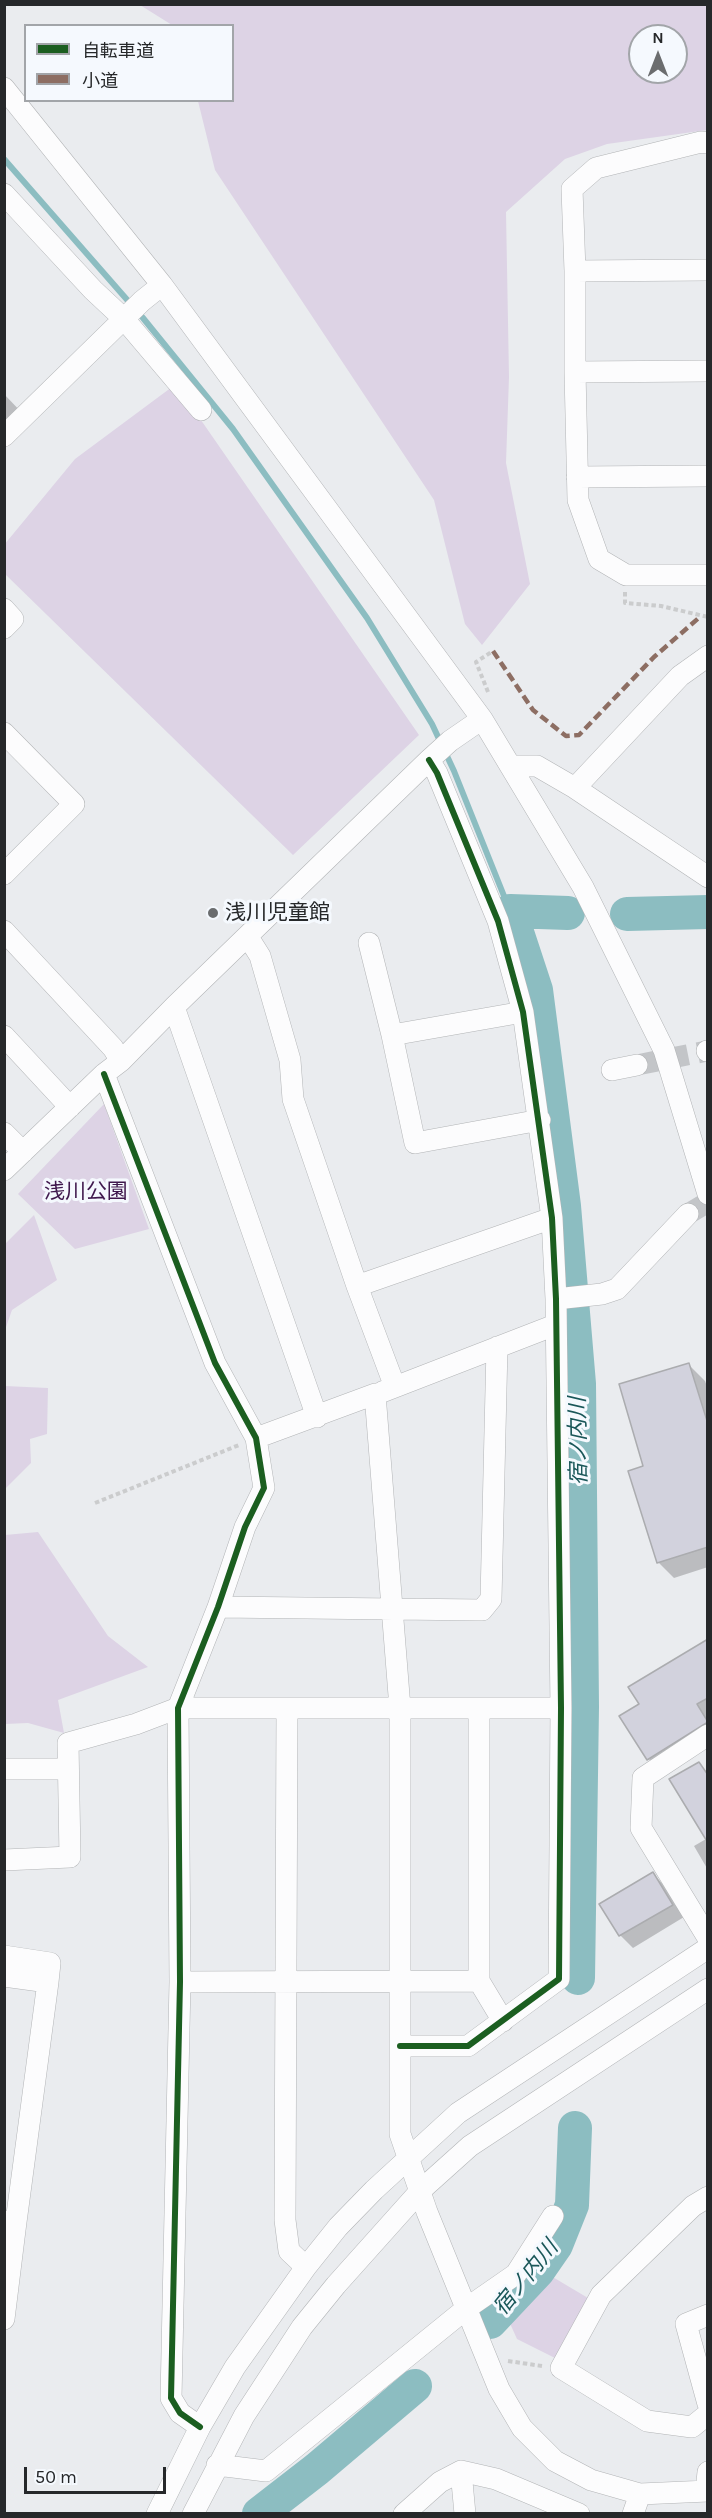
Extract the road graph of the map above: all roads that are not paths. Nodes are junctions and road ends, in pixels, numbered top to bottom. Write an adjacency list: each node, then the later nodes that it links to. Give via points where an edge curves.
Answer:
1 (4, 88): 6 (street)
2 (708, 142): 5 (street, via 596,168 572,189)
3 (4, 194): 7 (street, via 93,290)
4 (708, 270): 5 (street)
5 (576, 271): 9 (street)
6 (162, 285): 7 (street); 18 (street)
7 (132, 312): 10 (street); 11 (street)
8 (708, 371): 9 (street)
9 (575, 372): 13 (street)
10 (201, 410)
11 (4, 436)
12 (708, 476): 13 (street)
13 (577, 477): 14 (street, via 578,500 599,559 626,575)
14 (708, 575)
15 (4, 609): 16 (street, via 13,619)
16 (4, 628)
17 (708, 656): 22 (street, via 680,676)
18 (482, 718): 20 (street); 21 (street)
19 (6, 736): 23 (street, via 74,804)
20 (438, 752): 26 (street); 29 (street, via 446,794 498,921)
21 (511, 766): 22 (street, via 537,766); 41 (street, via 583,887 664,1050)
22 (575, 788): 24 (street)
23 (4, 874)
24 (708, 877)
25 (4, 931): 32 (street)
26 (249, 936): 28 (street); 44 (street, via 260,956 290,1060 293,1099)
27 (369, 943): 30 (street)
28 (174, 1007): 32 (street); 50 (street)
29 (523, 1012): 30 (street); 37 (street)
30 (392, 1035): 37 (street, via 415,1143)
31 (4, 1036): 36 (street)
32 (121, 1061): 35 (street)
33 (637, 1065): 34 (street)
34 (612, 1070)
35 (104, 1074): 36 (street); 51 (street, via 215,1363)
36 (70, 1107): 39 (street)
37 (540, 1120): 43 (street)
38 (4, 1133): 39 (street)
39 (23, 1152): 40 (street)
40 (4, 1170)
41 (708, 1194)
42 (688, 1214): 45 (street, via 617,1288 602,1294)
43 (552, 1218): 44 (street); 45 (street)
44 (357, 1286): 48 (street)
45 (561, 1298): 46 (street)
46 (555, 1325): 47 (street); 57 (street)
47 (496, 1347): 48 (street); 53 (street, via 491,1599 482,1610)
48 (395, 1387): 49 (street)
49 (375, 1394): 50 (street); 53 (street)
50 (317, 1417): 51 (street)
51 (256, 1438): 52 (street, via 264,1488 245,1527)
52 (218, 1606): 53 (street); 54 (street)
53 (392, 1609): 56 (street)
54 (178, 1708): 55 (street); 60 (street, via 68,1743); 69 (street)
55 (287, 1708): 56 (street); 70 (street)
56 (400, 1708): 58 (street); 71 (street)
57 (561, 1708): 58 (street); 73 (street, via 559,1979)
58 (479, 1709): 67 (street)
59 (708, 1735): 63 (street, via 643,1778 641,1828)
60 (66, 1768): 61 (street); 62 (street, via 70,1857)
61 (4, 1769)
62 (4, 1860)
63 (708, 1938)
64 (708, 1948): 75 (street, via 458,2113)
65 (4, 1956): 68 (street, via 50,1963)
66 (4, 1976): 68 (street)
67 (479, 1981): 71 (street); 73 (street)
68 (48, 1982): 79 (street)
69 (180, 1982): 70 (street); 86 (street, via 171,2398 180,2413)
70 (287, 1982): 71 (street); 80 (street, via 285,2220 289,2251)
71 (399, 1982): 74 (street)
72 (708, 1989): 76 (street, via 470,2146)
73 (503, 2021): 74 (street, via 468,2046)
74 (400, 2046): 75 (street, via 400,2134)
75 (409, 2159): 76 (street); 80 (street, via 338,2227)
76 (421, 2190): 81 (street); 87 (street, via 302,2327 254,2399)
77 (708, 2197): 85 (street, via 693,2206 602,2295 561,2368 646,2421 692,2427)
78 (553, 2216): 81 (street, via 516,2274)
79 (10, 2221): 83 (street)
80 (306, 2267): 86 (street, via 235,2367)
81 (467, 2308): 87 (street, via 266,2471); 90 (street, via 499,2389 522,2428 555,2461)
82 (708, 2315): 84 (street, via 686,2324)
83 (4, 2319)
84 (708, 2404)
85 (708, 2414)
86 (200, 2427): 91 (street)
87 (217, 2465): 92 (street)
88 (461, 2471): 93 (street, via 440,2482); 94 (street); 95 (street, via 496,2479)
89 (707, 2485): 90 (street)
90 (636, 2504)
91 (157, 2514)
92 (193, 2514)
93 (404, 2514)
94 (465, 2514)
95 (579, 2514)

